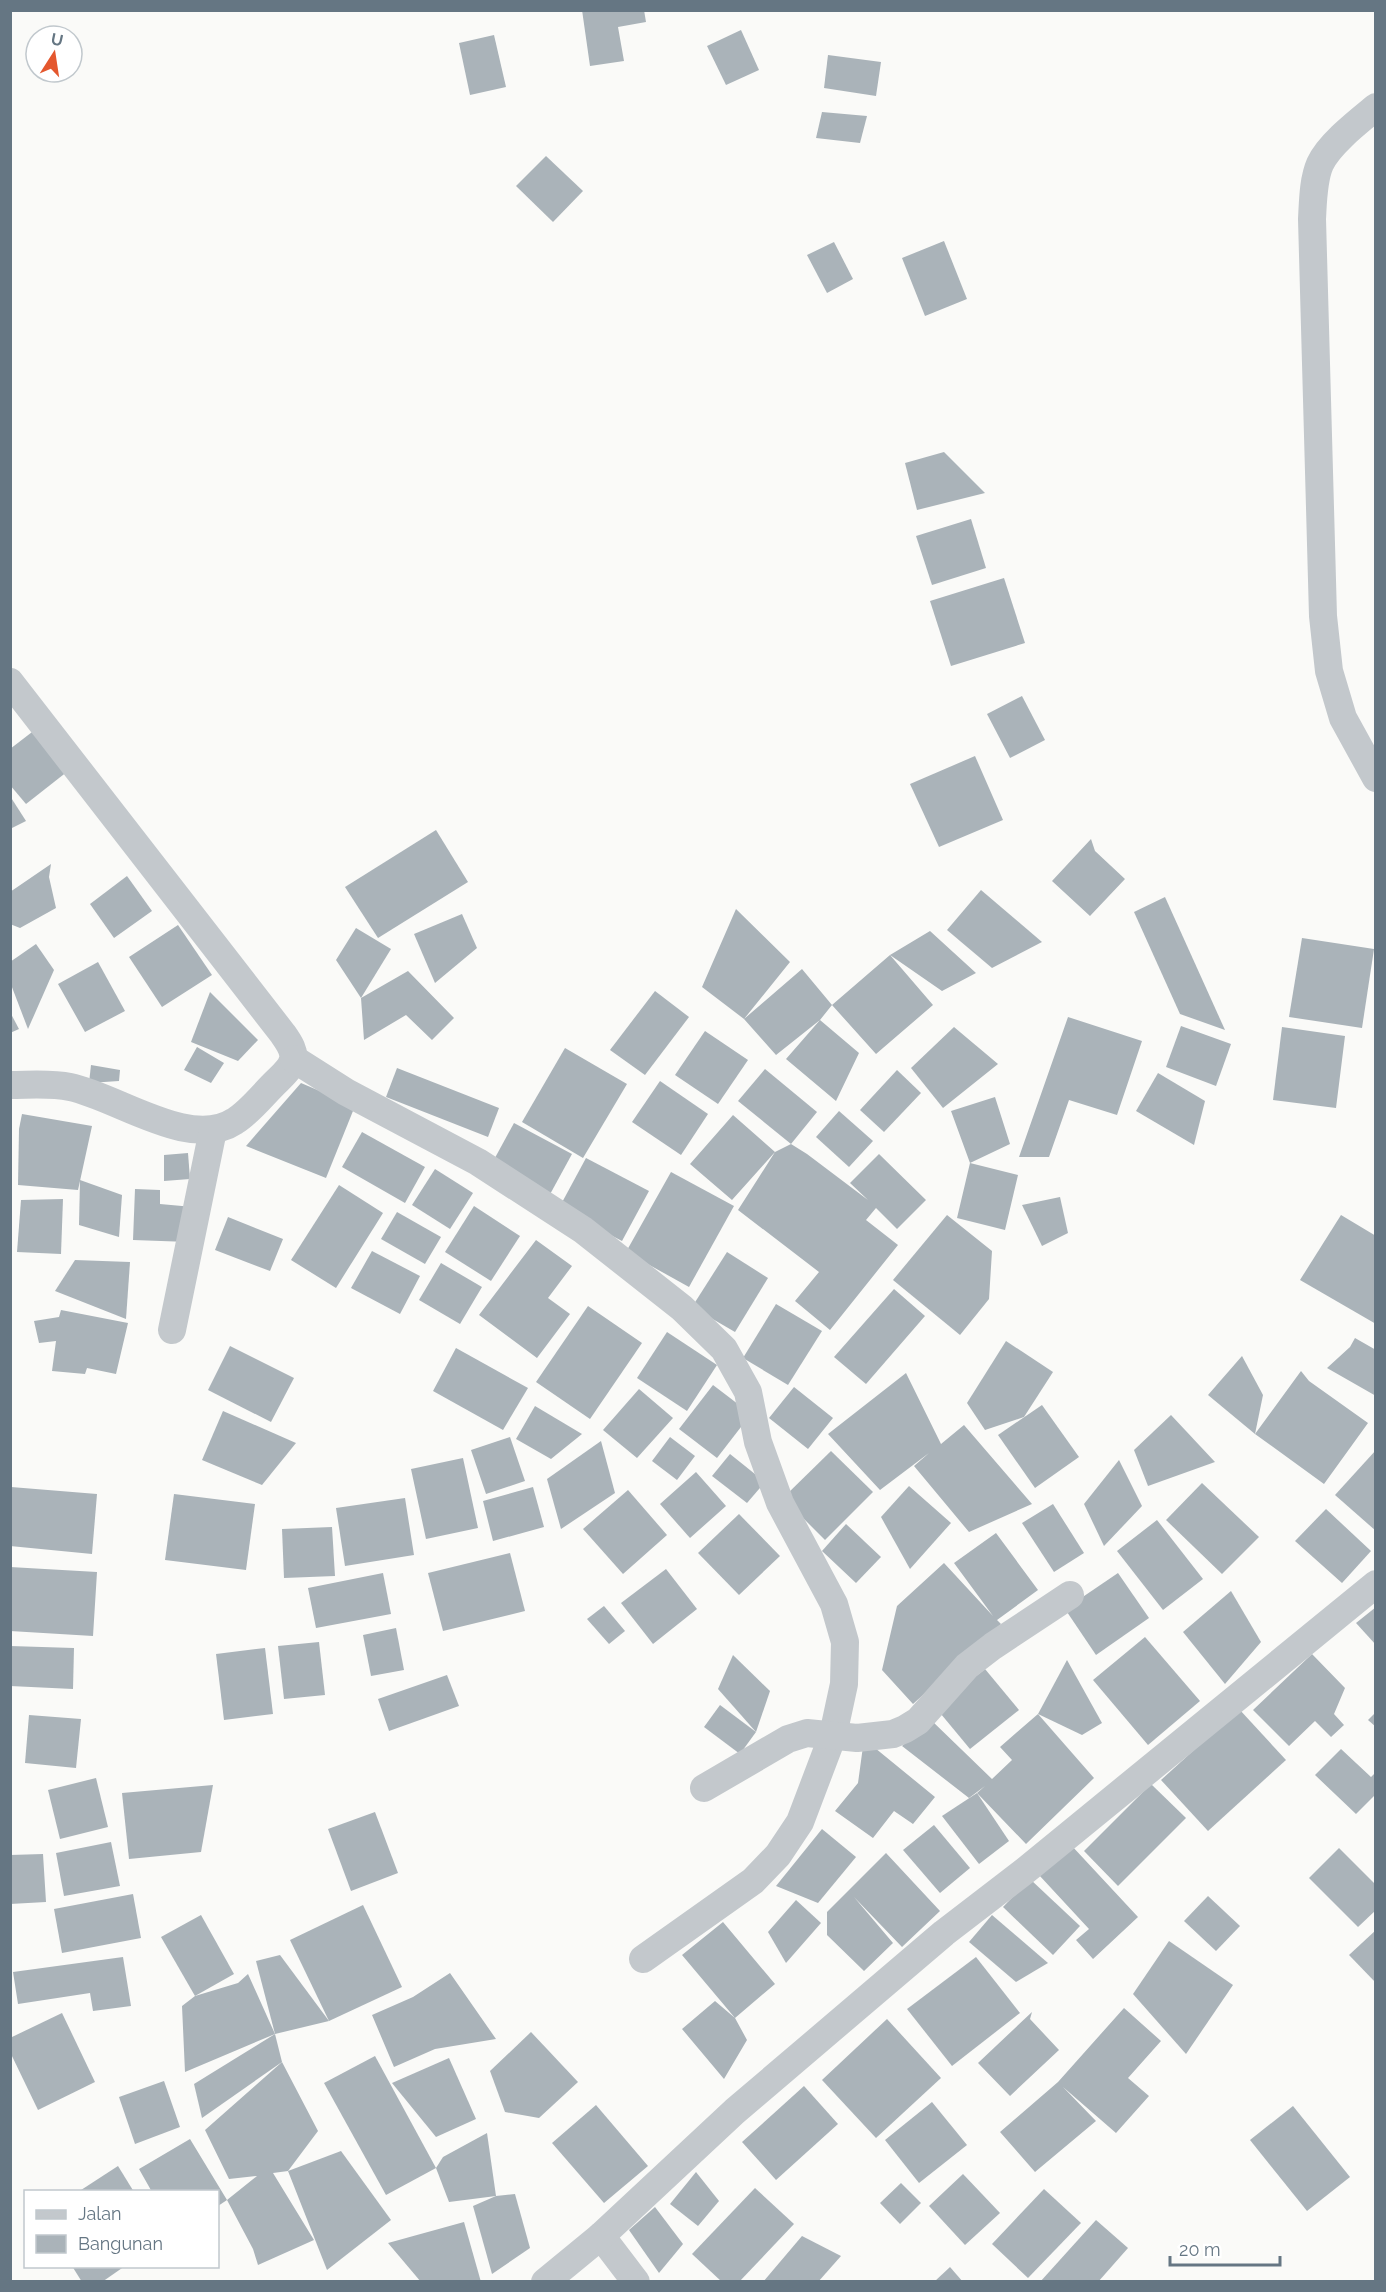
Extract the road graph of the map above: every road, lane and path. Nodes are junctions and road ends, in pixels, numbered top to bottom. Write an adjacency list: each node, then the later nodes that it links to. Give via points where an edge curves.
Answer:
1 (1376, 107): 3 (street, via 1342,136 1320,163 1312,219 1323,616 1328,660 1343,718)
2 (10, 682): 4 (street, via 294,1048)
3 (1376, 778)
4 (294, 1059): 6 (street, via 235,1122); 10 (street, via 346,1092 478,1162 583,1230 682,1308 724,1349 748,1392 758,1442 780,1503 834,1604 845,1642 844,1684)
5 (10, 1086): 6 (street, via 69,1086 184,1129)
6 (213, 1130): 7 (street)
7 (172, 1330)
8 (1376, 1584): 13 (street, via 944,1933 735,2111)
9 (1070, 1595): 10 (street, via 967,1666 905,1729 857,1738)
10 (833, 1735): 11 (street, via 807,1733 788,1739); 12 (street, via 800,1822 778,1855 753,1881)
11 (705, 1788)
12 (643, 1959)
13 (601, 2236): 14 (street); 15 (street)
14 (545, 2282)
15 (636, 2282)

